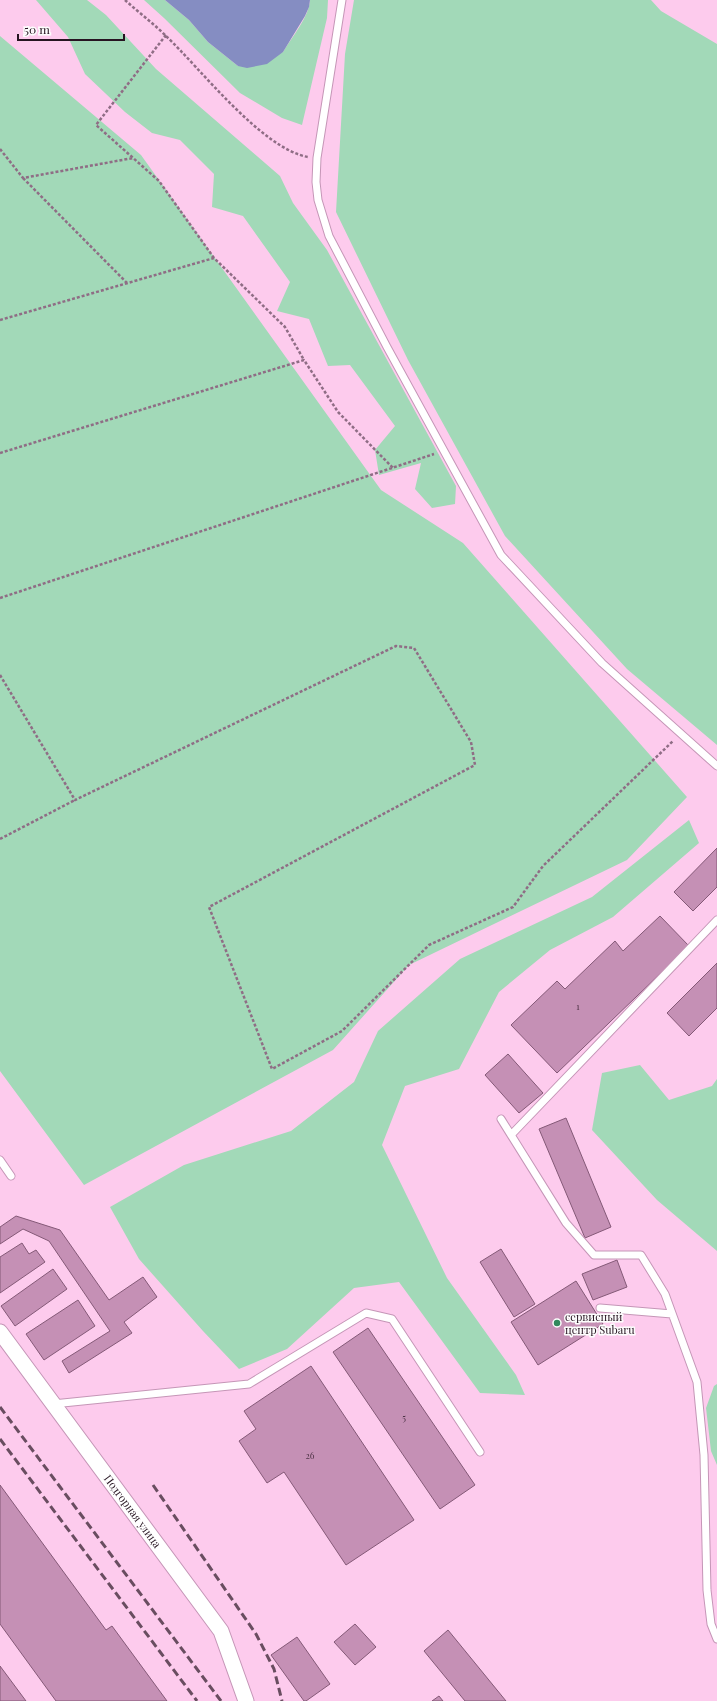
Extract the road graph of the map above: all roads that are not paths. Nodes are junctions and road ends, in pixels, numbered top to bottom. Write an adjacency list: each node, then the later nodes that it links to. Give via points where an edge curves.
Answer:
1 (342, 0): 2 (lane, via 317,158 318,200 329,236 501,555 602,663)
2 (717, 766)
3 (717, 920): 5 (lane)
4 (501, 1119): 5 (lane)
5 (511, 1135): 9 (lane, via 566,1223 594,1255 640,1255 665,1294)
6 (0, 1160): 7 (lane)
7 (11, 1176)
8 (600, 1308): 9 (lane)
9 (672, 1314): 13 (lane, via 698,1382 704,1455 707,1590 711,1624)
10 (0, 1332): 11 (street, Подгорная улица)
11 (52, 1404): 12 (lane, via 249,1384 366,1313 392,1319); 14 (street, Подгорная улица, via 221,1631)
12 (480, 1452)
13 (717, 1639)
14 (246, 1701)

